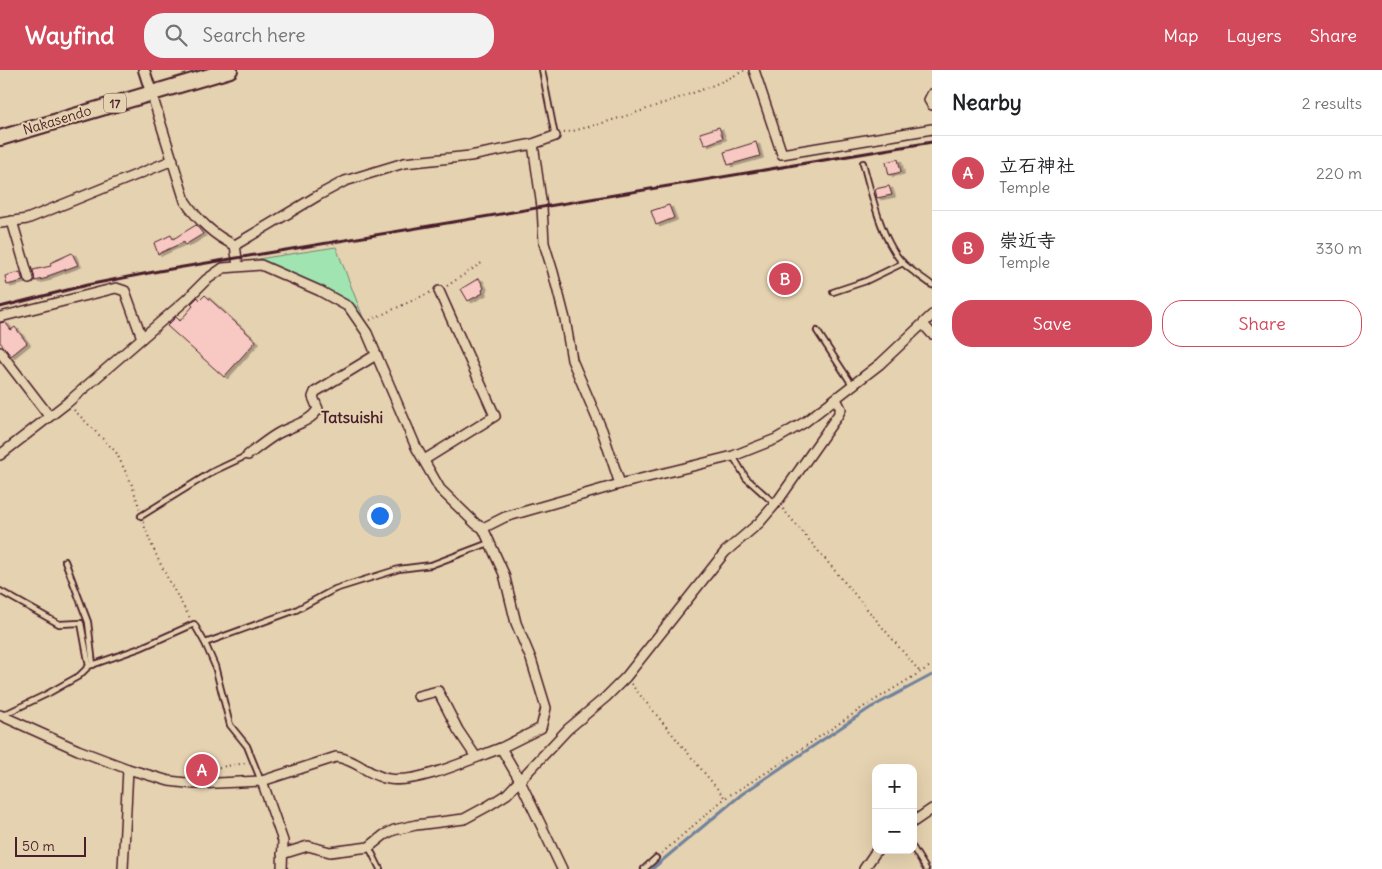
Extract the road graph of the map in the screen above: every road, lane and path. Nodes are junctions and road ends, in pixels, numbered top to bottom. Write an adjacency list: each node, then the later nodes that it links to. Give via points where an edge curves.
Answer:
1 (144, 70): 6 (street)
2 (230, 70): 6 (highway, Nakasendo / 17)
3 (542, 70): 10 (lane)
4 (745, 70): 10 (path, via 729,79 611,122)
5 (754, 70): 9 (street, via 782,154)
6 (151, 92): 11 (highway, Nakasendo / 17); 13 (street)
7 (932, 94): 8 (street, via 929,100)
8 (932, 105)
9 (932, 129)
10 (555, 136): 12 (street)
11 (0, 138)
12 (533, 144): 17 (street, via 404,164 345,181); 42 (street, via 544,242 572,360 602,430)
13 (173, 160): 15 (street, via 27,219); 17 (street, via 185,201 193,213 225,241)
14 (863, 163): 19 (lane, via 877,213)
15 (12, 221): 16 (street); 21 (street)
16 (0, 223)
17 (235, 245): 20 (street)
18 (483, 262): 23 (path)
19 (903, 263): 22 (lane); 24 (lane)
20 (238, 266): 27 (street, via 261,265 305,284 349,307); 31 (street, via 223,268 206,280)
21 (29, 279)
22 (932, 285)
23 (439, 291): 27 (path); 41 (street, via 495,416)
24 (833, 292)
25 (932, 315): 28 (street)
26 (0, 317): 31 (street, via 116,288 125,291)
27 (361, 324): 33 (street)
28 (923, 324): 30 (street); 34 (street)
29 (817, 331): 34 (lane)
30 (932, 334)
31 (142, 338): 36 (street)
32 (0, 352): 37 (street)
33 (376, 355): 39 (street, via 314,392 318,409 315,414 277,433); 41 (street)
34 (853, 386): 35 (street)
35 (836, 399): 40 (street, via 776,439); 43 (street, via 841,409 838,415)
36 (67, 403): 37 (street); 44 (path, via 116,452 132,484)
37 (49, 416): 38 (street)
38 (0, 455)
39 (248, 455): 44 (lane, via 212,472)
40 (733, 456): 42 (street); 43 (lane, via 754,487)
41 (424, 460): 45 (street, via 440,489)
42 (620, 484): 45 (street, via 505,517)
43 (776, 503): 53 (path); 54 (street, via 759,523 725,552)
44 (141, 516): 49 (path, via 164,572)
45 (483, 528): 46 (street)
46 (489, 543): 50 (lane, via 431,565 398,569 335,589 296,610); 57 (street, via 504,574 516,623 546,708 541,728)
47 (65, 561): 52 (lane, via 88,622)
48 (0, 591): 52 (lane, via 59,624 81,623)
49 (194, 624): 50 (lane); 52 (lane)
50 (205, 643): 59 (lane, via 215,666 230,724 247,746)
51 (932, 665): 53 (path)
52 (91, 666): 56 (lane, via 47,694)
53 (921, 673): 64 (path)
54 (626, 677): 62 (street); 64 (path)
55 (418, 696): 58 (street, via 438,691)
56 (1, 716): 61 (street)
57 (501, 748): 58 (street); 62 (street)
58 (476, 757): 63 (street, via 409,779 390,779 346,758 336,757)
59 (254, 762): 60 (path); 63 (lane)
60 (214, 768)
61 (128, 769): 63 (street, via 169,781 195,784); 72 (street)
62 (519, 779): 67 (street, via 507,794 464,819 394,830); 75 (street)
63 (262, 781): 68 (street, via 283,841)
64 (725, 798): 71 (path)
65 (932, 809): 66 (street)
66 (917, 819)
67 (369, 847): 68 (street, via 330,852 308,846); 74 (lane)
68 (282, 854): 73 (street)
69 (874, 854): 77 (street)
70 (917, 854): 78 (lane)
71 (656, 858): 76 (lane)
72 (123, 869)
73 (282, 869)
74 (380, 869)
75 (562, 869)
76 (644, 869)
77 (864, 869)
78 (926, 869)

